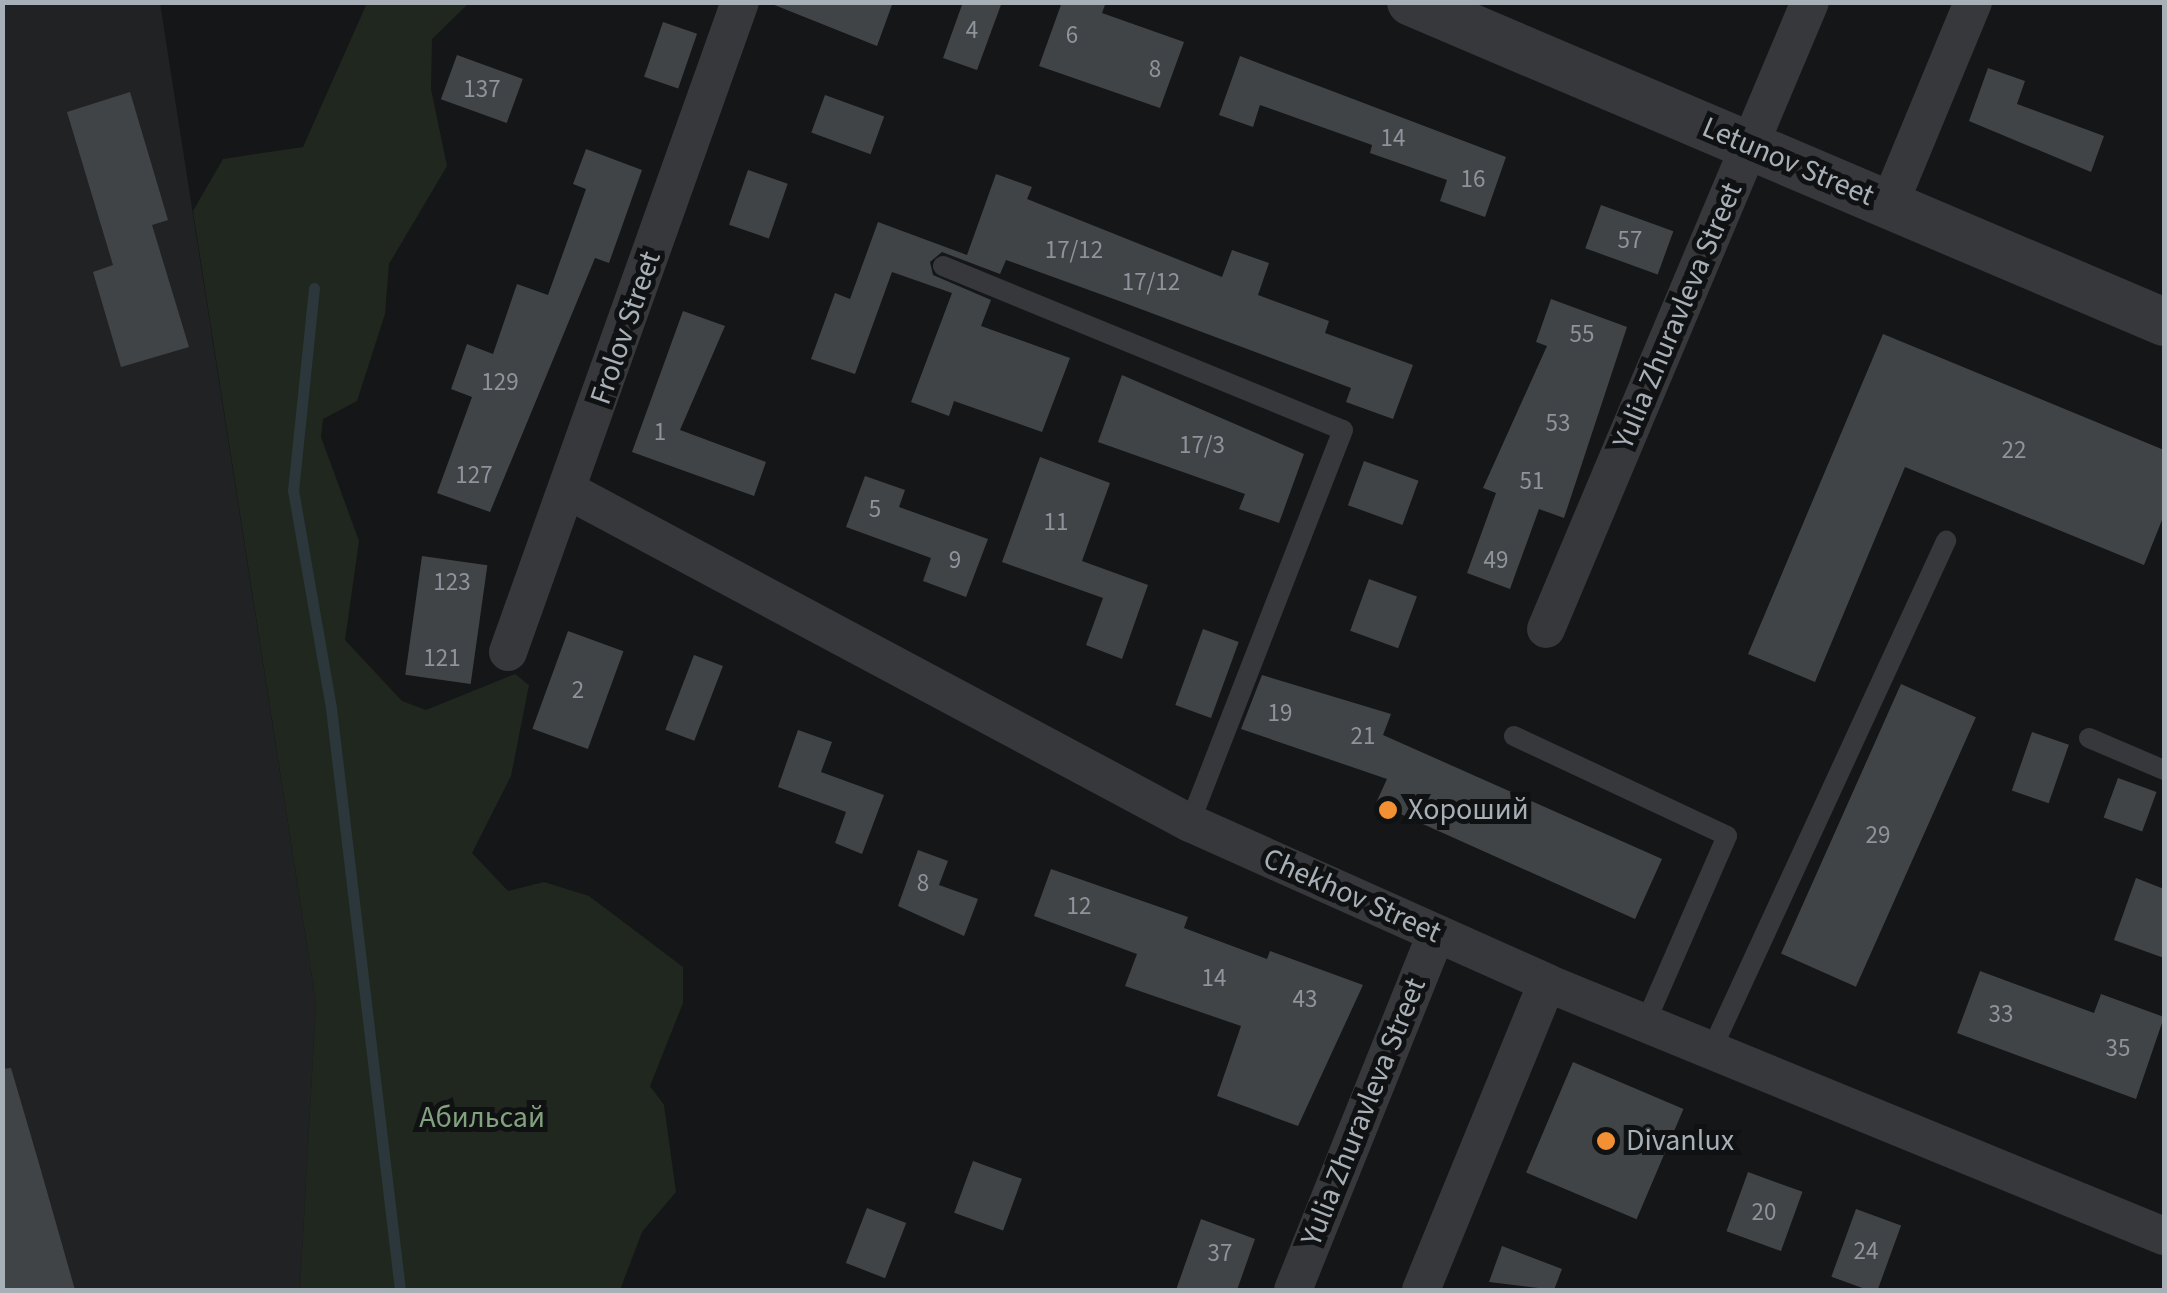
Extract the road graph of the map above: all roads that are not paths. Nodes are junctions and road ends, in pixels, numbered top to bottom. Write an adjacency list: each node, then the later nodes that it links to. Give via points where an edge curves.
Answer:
1 (740, 2): 9 (street, Frolov Street)
2 (1411, 2): 5 (street, Letunov Street)
3 (1810, 2): 5 (street, Yulia Zhuravleva Street)
4 (1973, 2): 6 (street)
5 (1750, 146): 6 (street, Letunov Street); 11 (street, Yulia Zhuravleva Street)
6 (1889, 205): 8 (street, Letunov Street)
7 (943, 266): 16 (lane, via 1344,430)
8 (2164, 322)
9 (568, 492): 12 (street, Frolov Street); 16 (street, Chekhov Street)
10 (1946, 541): 20 (lane)
11 (1546, 629)
12 (508, 652)
13 (1514, 736): 19 (lane, via 1727,836)
14 (2090, 738): 15 (lane)
15 (2164, 770)
16 (1190, 822): 17 (street, Chekhov Street)
17 (1436, 934): 18 (street, Chekhov Street); 22 (street, Yulia Zhuravleva Street)
18 (1547, 984): 19 (street, Chekhov Street); 23 (street)
19 (1644, 1024): 20 (street, Chekhov Street)
20 (1711, 1051): 21 (street, Chekhov Street)
21 (2164, 1236)
22 (1294, 1290)
23 (1422, 1290)

